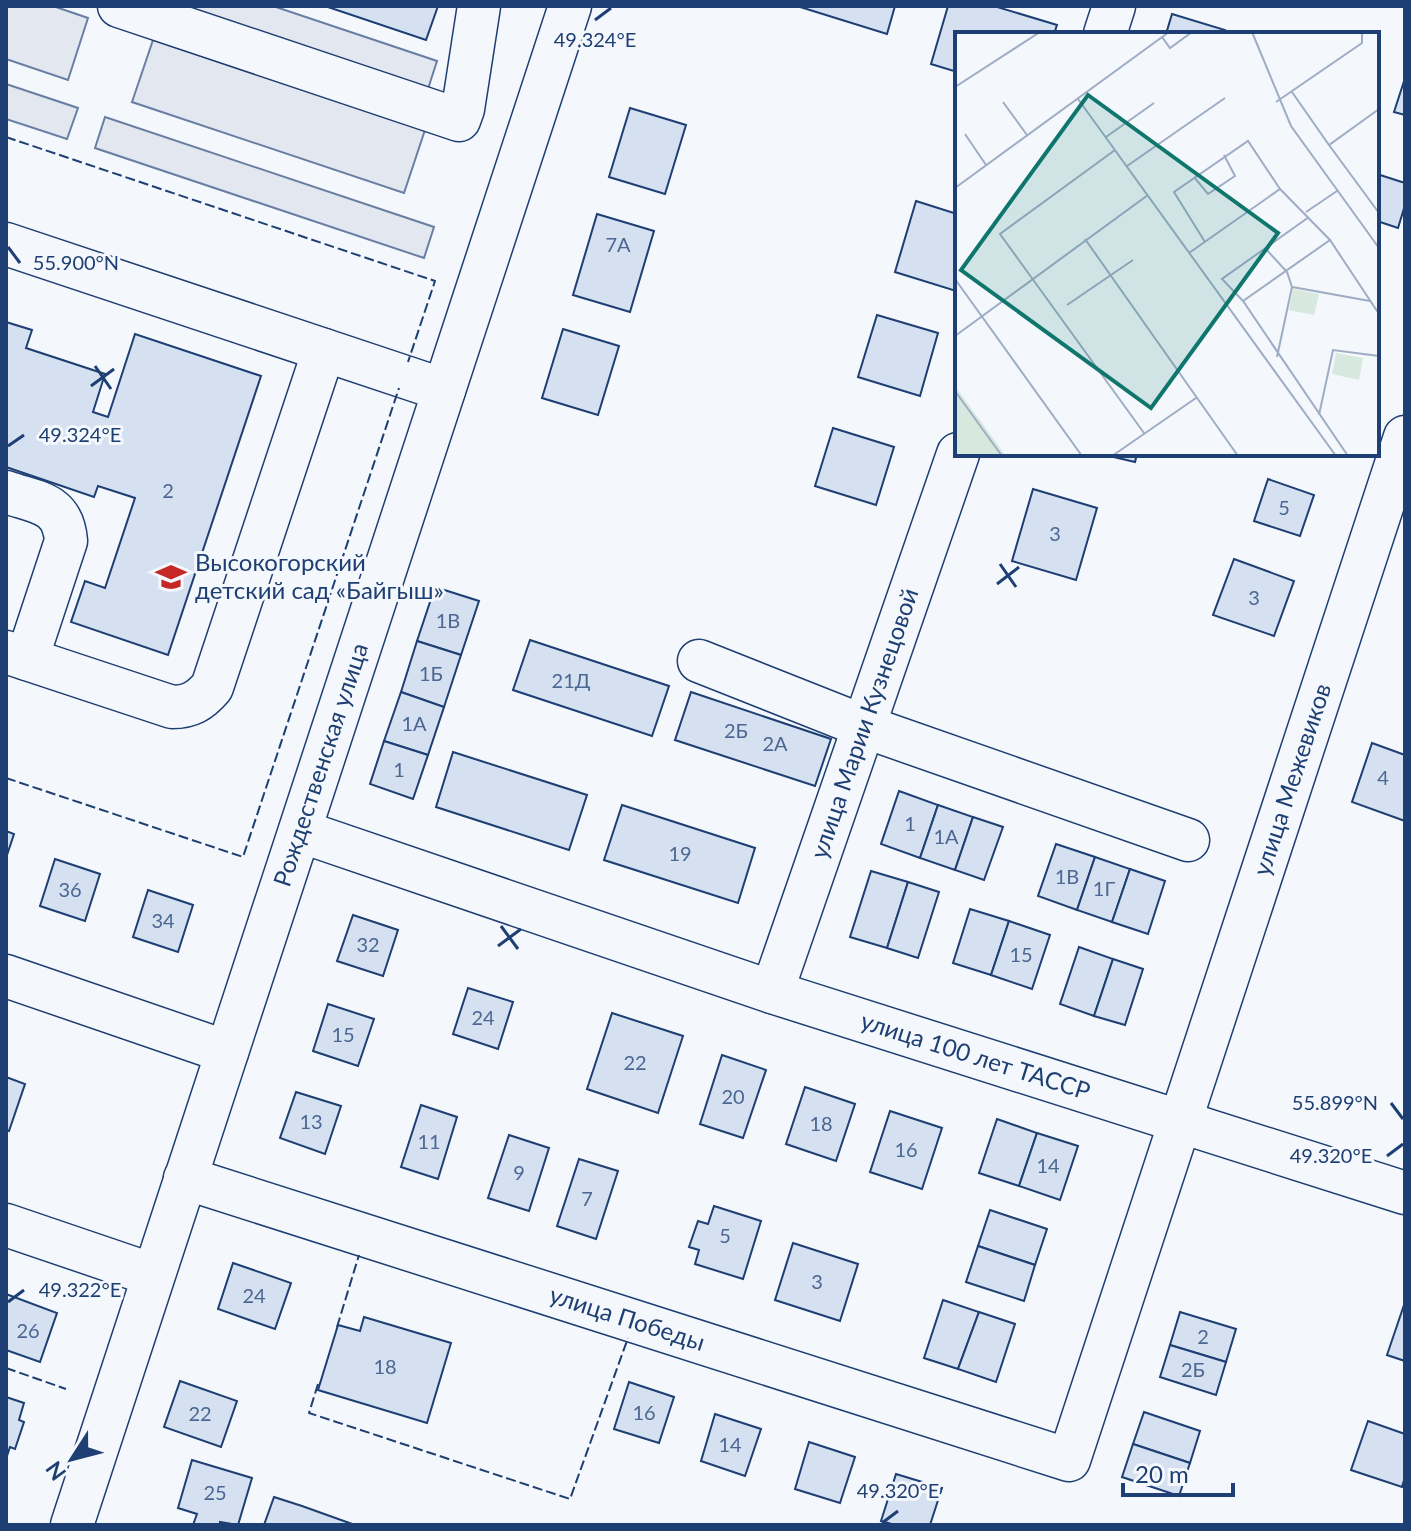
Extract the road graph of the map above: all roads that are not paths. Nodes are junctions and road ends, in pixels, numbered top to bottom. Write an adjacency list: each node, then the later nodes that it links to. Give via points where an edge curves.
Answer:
1 (479, 6): 4 (street, via 459,120)
2 (570, 6): 8 (street, Рождественская улица)
3 (1114, 6): 5 (street)
4 (128, 7)
5 (1106, 32)
6 (6, 244): 7 (street)
7 (324, 350): 8 (street); 12 (street, via 212,687 202,699 172,707)
8 (444, 390): 15 (street, Рождественская улица)
9 (1405, 437): 20 (street, улица Межевиков)
10 (957, 456): 14 (street, улица Марии Кузнецовой)
11 (6, 492): 12 (street, via 50,507 61,518 66,541)
12 (16, 655)
13 (699, 661): 14 (street)
14 (863, 726): 16 (street); 18 (street, улица Марии Кузнецовой)
15 (300, 831): 18 (street, улица 100 лет ТАССР); 19 (street, Рождественская улица)
16 (1188, 840)
17 (6, 976): 19 (street)
18 (772, 992): 20 (street, улица 100 лет ТАССР)
19 (227, 1052): 21 (street, Рождественская улица)
20 (1179, 1122): 22 (street, улица 100 лет ТАССР); 25 (street, улица Межевиков)
21 (185, 1178): 24 (street, Рождественская улица); 25 (street, улица Победы)
22 (1405, 1193)
23 (6, 1225): 24 (street)
24 (153, 1275): 26 (street, Рождественская улица)
25 (1069, 1460)
26 (72, 1525)

